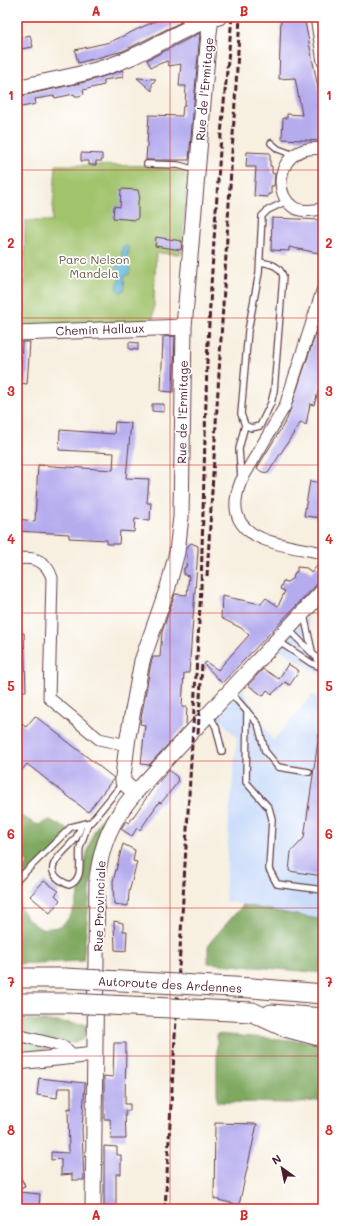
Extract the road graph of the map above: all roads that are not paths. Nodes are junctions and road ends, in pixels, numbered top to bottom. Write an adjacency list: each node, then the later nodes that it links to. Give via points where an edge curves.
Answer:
1 (316, 17): 3 (street)
2 (205, 19): 4 (street, via 126,60 103,68); 9 (street, Rue de l'Ermitage, via 208,32)
3 (323, 62)
4 (22, 85)
5 (271, 143): 7 (lane, via 278,149)
6 (323, 149): 7 (street, via 311,148)
7 (294, 155): 10 (street, via 286,163 281,174 282,191)
8 (146, 164): 9 (lane, via 178,165)
9 (196, 170): 14 (street, Rue de l'Ermitage)
10 (287, 201): 11 (street, via 293,208); 12 (lane, via 268,210 262,216)
11 (323, 209)
12 (260, 262): 16 (lane, via 244,368 241,414); 16 (lane, via 274,265 280,269 283,276 274,391 267,414 260,426 251,428)
13 (323, 288): 17 (street, via 285,406)
14 (184, 327): 15 (street, Chemin Hallaux); 29 (street, Rue de l'Ermitage, via 181,517 177,552 168,587 142,661)
15 (17, 333)
16 (245, 425): 17 (lane, via 239,449)
17 (241, 481): 18 (street, via 236,493 236,509 241,523 248,532 266,541)
18 (323, 553)
19 (17, 559): 29 (street, via 30,558 42,562 49,569 52,578 49,698 99,739)
20 (323, 591): 21 (street, Rue Provinciale)
21 (303, 614): 22 (street, Rue Provinciale); 24 (lane)
22 (288, 630): 23 (street, Rue Provinciale); 24 (lane)
23 (278, 641): 25 (lane); 26 (street, Rue Provinciale)
24 (313, 653): 25 (lane)
25 (321, 667)
26 (230, 692): 27 (lane); 28 (street, Rue Provinciale)
27 (247, 711): 31 (lane, via 258,724 265,751 278,767); 37 (lane, via 246,782 269,808 272,819 269,869 276,884)
28 (209, 715): 30 (lane, via 216,726); 33 (street, Rue Provinciale)
29 (127, 744): 32 (street, Rue de l'Ermitage)
30 (222, 752)
31 (309, 772)
32 (123, 782): 33 (street); 34 (lane, via 98,815)
33 (135, 794): 45 (street, Rue Provinciale, via 121,810 108,834 97,878)
34 (88, 823): 35 (lane); 35 (lane, via 80,847 81,862 78,875 74,884 69,885 54,874 53,865 77,837)
35 (81, 826): 36 (lane, via 71,827)
36 (17, 880)
37 (323, 890)
38 (17, 978): 39 (highway, Autoroute des Ardennes, bridge, via 65,978)
39 (323, 994)
40 (17, 1003): 41 (highway, Autoroute des Ardennes, bridge)
41 (252, 1012): 42 (highway, Autoroute des Ardennes); 44 (highway, via 285,1027)
42 (323, 1018)
43 (17, 1035): 46 (street, via 62,1046 69,1051)
44 (323, 1037)
45 (95, 1054): 46 (street); 50 (street, Rue Provinciale)
46 (70, 1058): 47 (street)
47 (17, 1062)
48 (17, 1178): 49 (lane)
49 (22, 1185)
50 (93, 1209)

